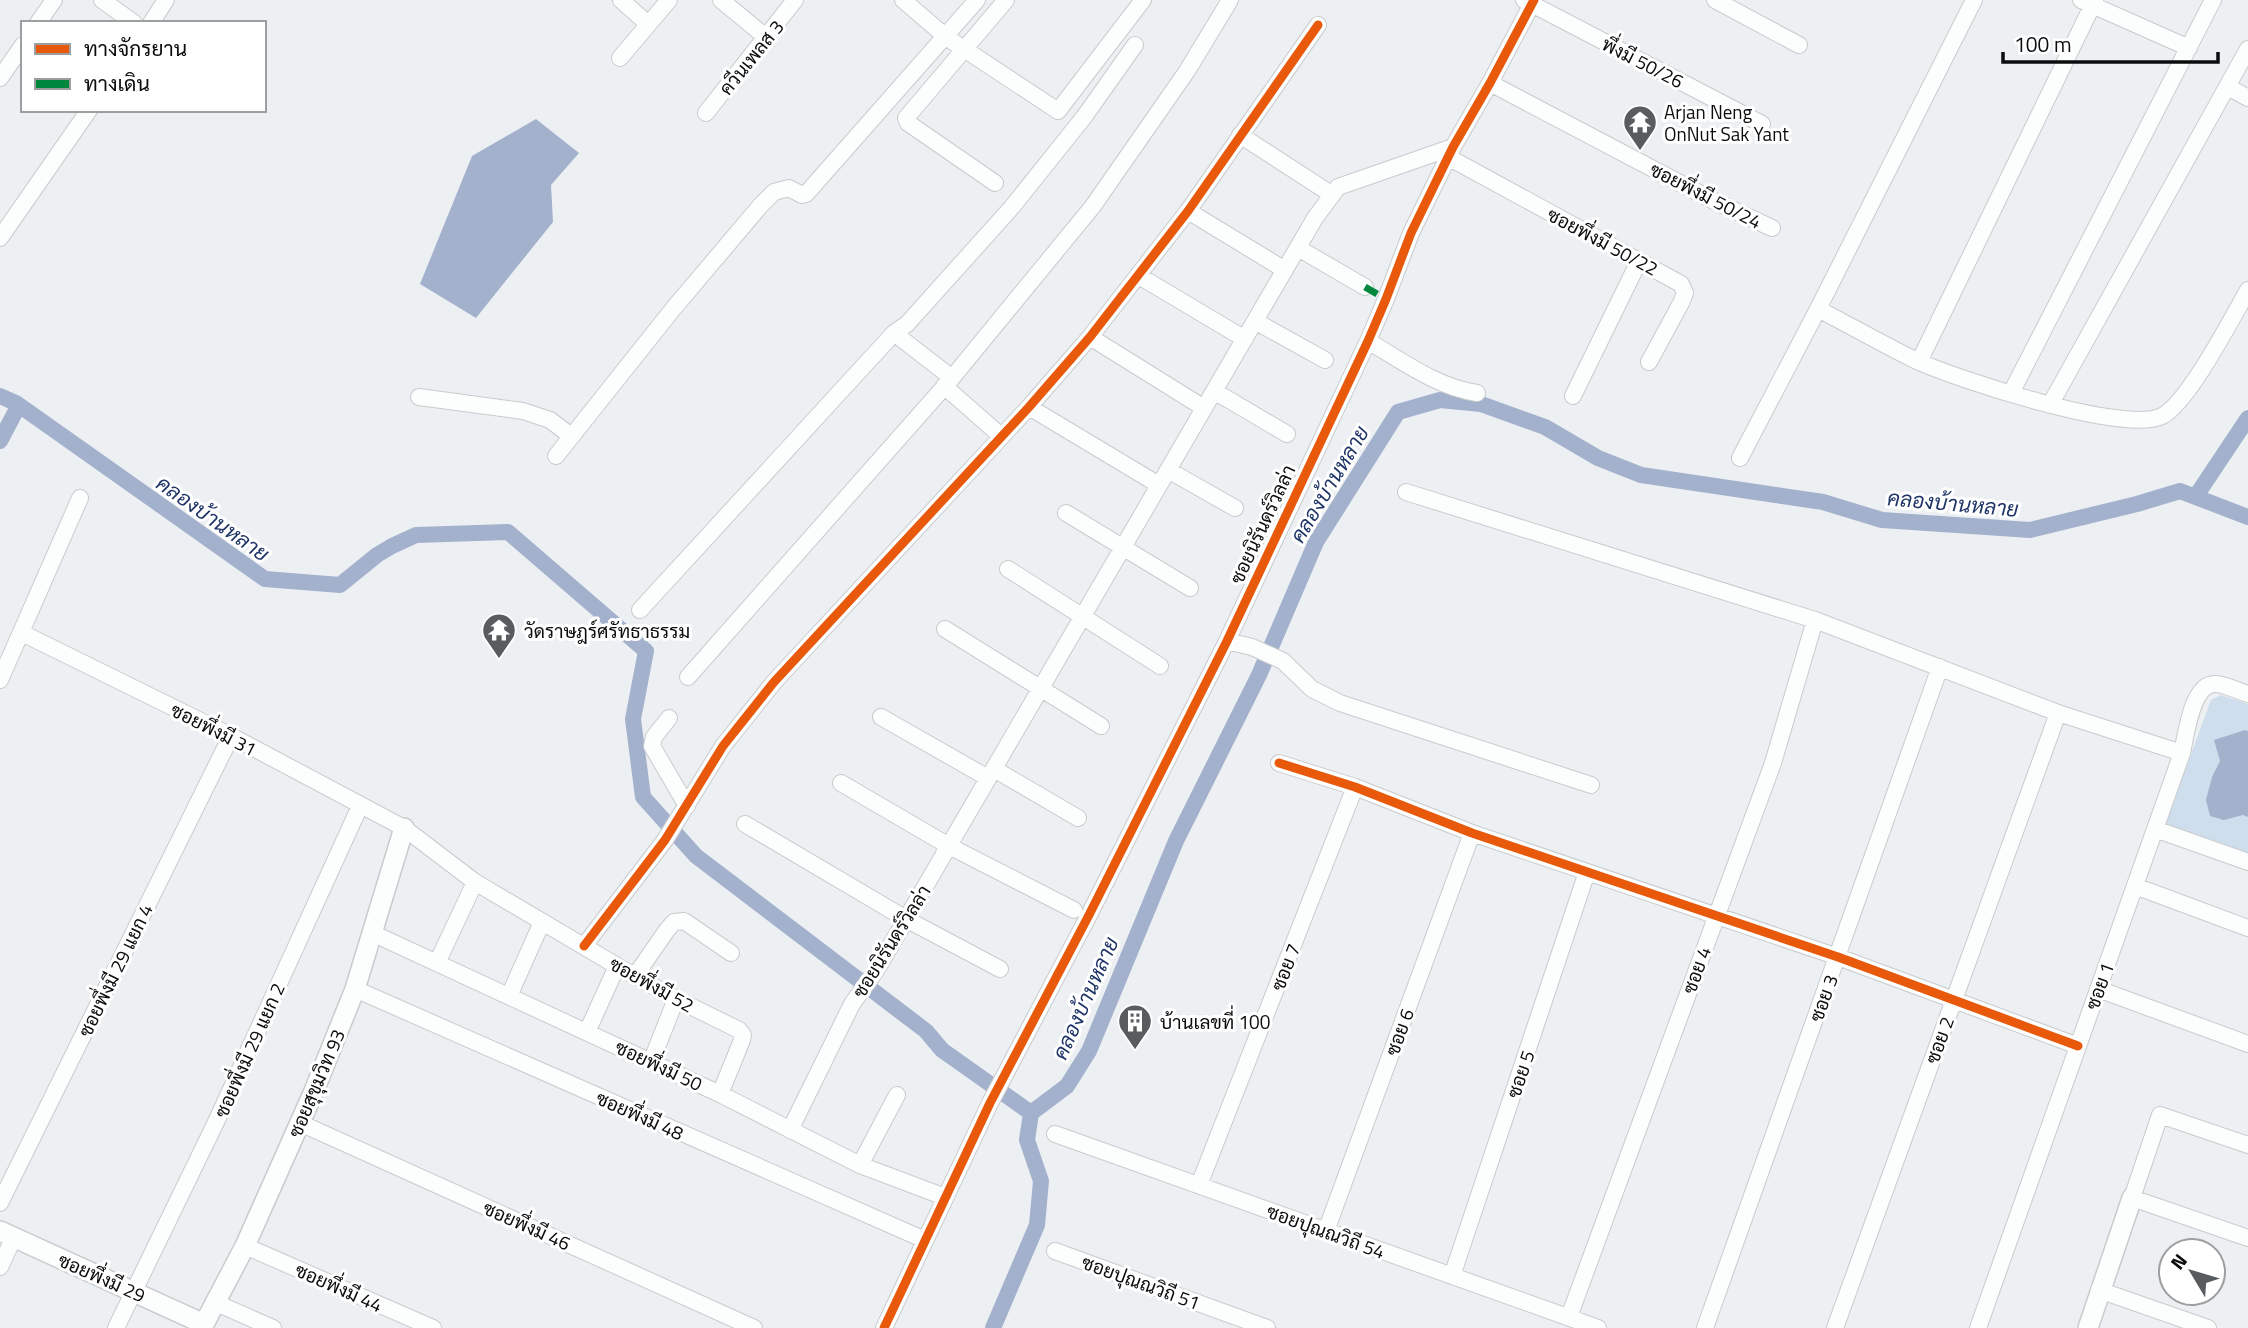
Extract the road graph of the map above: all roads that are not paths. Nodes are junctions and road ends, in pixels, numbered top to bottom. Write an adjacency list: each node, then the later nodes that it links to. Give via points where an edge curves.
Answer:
1 (54, 0): 18 (street)
2 (102, 0): 19 (street)
3 (166, 0): 20 (street)
4 (621, 0): 21 (street)
5 (669, 0): 21 (street)
6 (721, 0): 24 (street)
7 (796, 0): 24 (street, ควีนเพลส 3)
8 (903, 0): 23 (street)
9 (977, 0): 23 (street)
10 (1006, 0): 30 (street)
11 (1143, 0): 30 (street, via 1058,111)
12 (1230, 0): 61 (street, via 1188,71 1093,206)
13 (1716, 0): 26 (street)
14 (1974, 0): 52 (street)
15 (2213, 0): 28 (street)
16 (1530, 1): 33 (street, ซอยนิรันดร์วิลล่า); 38 (street, พึ่งมี 50/26)
17 (2089, 2): 28 (street); 60 (street)
18 (39, 21)
19 (131, 21)
20 (152, 21)
21 (648, 24): 31 (street)
22 (1318, 25): 39 (street)
23 (946, 37): 30 (street); 71 (street, via 806,194 789,188 774,192 761,205)
24 (767, 38): 37 (street, ควีนเพลส 3)
25 (1135, 45): 54 (street, via 1012,207 908,324)
26 (1799, 45)
27 (21, 48): 32 (street)
28 (2189, 48): 64 (street)
29 (2248, 49): 34 (street)
30 (965, 50): 41 (street, via 906,118)
31 (620, 58)
32 (0, 78)
33 (1490, 83): 40 (street, ซอยนิรันดร์วิลล่า); 44 (street, ซอยพึ่งมี 50/24)
34 (2228, 87): 35 (street); 67 (street)
35 (2248, 98)
36 (88, 112): 45 (street)
37 (706, 113)
38 (1762, 124)
39 (1240, 135): 42 (street); 43 (street)
40 (1450, 152): 42 (street, via 1338,187); 47 (street, ซอยพึ่งมี 50/22); 57 (street, ซอยนิรันดร์วิลล่า, via 1411,233)
41 (995, 183)
42 (1331, 194): 46 (street, ซอยนิรันดร์วิลล่า)
43 (1188, 211): 48 (street); 49 (street)
44 (1772, 228)
45 (0, 238)
46 (1298, 248): 48 (street, ซอยนิรันดร์วิลล่า); 50 (street)
47 (1639, 261): 59 (street, ซอยพึ่งมี 50/22, via 1681,284 1685,293); 65 (street)
48 (1285, 270): 53 (street, ซอยนิรันดร์วิลล่า)
49 (1139, 275): 55 (street); 56 (street)
50 (1365, 287)
51 (2248, 289): 67 (street, via 2178,404 2162,416 2128,421)
52 (1818, 309): 60 (street); 74 (street)
53 (1255, 321): 56 (street, ซอยนิรันดร์วิลล่า); 58 (street)
54 (894, 332): 61 (street); 84 (street)
55 (1090, 337): 68 (street); 69 (street)
56 (1245, 339): 62 (street, ซอยนิรันดร์วิลล่า)
57 (1368, 341): 63 (street, via 1430,377); 89 (street, ซอยนิรันดร์วิลล่า)
58 (1325, 360)
59 (1649, 362)
60 (1919, 362): 64 (street)
61 (948, 382): 72 (street); 92 (street)
62 (1214, 391): 69 (street, ซอยนิรันดร์วิลล่า); 70 (street)
63 (1477, 393)
64 (2011, 393): 67 (street)
65 (1573, 396)
66 (419, 397): 71 (street, via 523,411 550,420)
67 (2050, 405)
68 (1029, 407): 72 (street); 76 (street)
69 (1204, 408): 75 (street, ซอยนิรันดร์วิลล่า)
70 (1287, 434)
71 (572, 436): 73 (street)
72 (1002, 436): 108 (street, via 774,682 723,746)
73 (556, 456)
74 (1740, 458)
75 (1168, 470): 76 (street, ซอยนิรันดร์วิลล่า); 79 (street)
76 (1159, 485): 81 (street, ซอยนิรันดร์วิลล่า)
77 (1406, 492): 86 (street)
78 (80, 498): 88 (street)
79 (1235, 508)
80 (1066, 513): 81 (street)
81 (1122, 548): 83 (street); 85 (street, ซอยนิรันดร์วิลล่า)
82 (1008, 569): 85 (street)
83 (1190, 588)
84 (640, 610)
85 (1082, 618): 90 (street); 94 (street, ซอยนิรันดร์วิลล่า)
86 (1815, 620): 91 (street); 120 (street, ซอย 4, via 1773,763)
87 (945, 629): 94 (street)
88 (22, 633): 93 (street); 100 (street, ซอยพึ่งมี 31)
89 (1227, 641): 105 (street, via 1283,662 1312,689 1340,703); 149 (street, ซอยนิรันดร์วิลล่า)
90 (1160, 666)
91 (1940, 667): 96 (street); 127 (street, ซอย 3)
92 (688, 677)
93 (0, 680)
94 (1040, 689): 99 (street); 103 (street, ซอยนิรันดร์วิลล่า)
95 (2248, 694): 101 (street, ซอย 1, via 2218,684 2202,689)
96 (2058, 713): 101 (street); 136 (street, ซอย 2)
97 (881, 717): 103 (street)
98 (669, 718): 108 (street, via 652,746)
99 (1101, 726)
100 (231, 736): 107 (street, ซอยพึ่งมี 31); 151 (street, ซอยพึ่งมี 29 แยก 4)
101 (2182, 753): 112 (street, ซอย 1)
102 (1279, 763): 106 (street)
103 (991, 774): 109 (street); 114 (street, ซอยนิรันดร์วิลล่า)
104 (841, 783): 114 (street)
105 (1591, 785)
106 (1355, 787): 113 (street); 148 (street, ซอย 7)
107 (360, 806): 111 (street, ซอยพึ่งมี 31); 161 (street, ซอยพึ่งมี 29 แยก 2)
108 (687, 806): 125 (street)
109 (1078, 818)
110 (745, 824): 121 (street)
111 (404, 828): 117 (street, ซอยพึ่งมี 52); 124 (street, ซอยสุขุมวิท 93)
112 (2155, 829): 115 (street); 118 (street, ซอย 1)
113 (1472, 833): 116 (street); 152 (street, ซอย 6)
114 (949, 846): 119 (street); 121 (street, ซอยนิรันดร์วิลล่า)
115 (2248, 862)
116 (1587, 872): 120 (street); 159 (street, ซอย 5)
117 (475, 882): 122 (street, ซอยพึ่งมี 52); 128 (street)
118 (2135, 886): 123 (street); 133 (street, ซอย 1)
119 (1074, 910)
120 (1716, 915): 127 (street); 163 (street, ซอย 4)
121 (906, 919): 130 (street); 144 (street, ซอยนิรันดร์วิลล่า, via 852,1004)
122 (542, 922): 125 (street, ซอยพึ่งมี 52); 134 (street)
123 (2248, 928)
124 (372, 933): 128 (street, ซอยพึ่งมี 50); 132 (street, ซอยสุขุมวิท 93)
125 (584, 946): 129 (street, ซอยพึ่งมี 52)
126 (731, 953): 131 (street, via 684,922 674,922)
127 (1838, 957): 136 (street); 172 (street, ซอย 3)
128 (437, 963): 134 (street, ซอยพึ่งมี 50)
129 (617, 966): 131 (street, ซอยพึ่งมี 52); 137 (street)
130 (1000, 970)
131 (635, 976): 135 (street, ซอยพึ่งมี 52)
132 (355, 989): 143 (street, ซอยสุขุมวิท 93); 155 (street, ซอยพึ่งมี 48)
133 (2098, 989): 138 (street); 139 (street, ซอย 1)
134 (509, 996): 137 (street, ซอยพึ่งมี 50)
135 (676, 999): 140 (street); 141 (street, ซอยพึ่งมี 52, via 743,1035)
136 (1953, 1000): 139 (street); 173 (street, ซอย 2)
137 (587, 1032): 140 (street, ซอยพึ่งมี 50)
138 (2248, 1044)
139 (2078, 1046): 174 (street, ซอย 1)
140 (651, 1062): 141 (street, ซอยพึ่งมี 50)
141 (720, 1094): 144 (street, ซอยพึ่งมี 50)
142 (897, 1095): 147 (street)
143 (300, 1123): 156 (street, ซอยสุขุมวิท 93); 168 (street, ซอยพึ่งมี 46)
144 (790, 1130): 147 (street, ซอยพึ่งมี 50)
145 (1055, 1134): 148 (street, ซอยปุณณวิถี 54)
146 (2248, 1145): 150 (street, via 2160,1115)
147 (860, 1165): 149 (street, ซอยพึ่งมี 50)
148 (1199, 1185): 152 (street, ซอยปุณณวิถี 54)
149 (945, 1197): 155 (street, ซอยนิรันดร์วิลล่า)
150 (2132, 1198): 154 (street); 160 (street)
151 (0, 1203)
152 (1326, 1231): 159 (street, ซอยปุณณวิถี 54)
153 (7, 1234): 158 (street); 161 (street, ซอยพึ่งมี 29)
154 (2248, 1238)
155 (925, 1240): 169 (street, ซอยนิรันดร์วิลล่า)
156 (245, 1246): 162 (street, ซอยสุขุมวิท 93); 167 (street, ซอยพึ่งมี 44)
157 (1055, 1251): 170 (street, ซอยปุณณวิถี 51)
158 (0, 1267)
159 (1452, 1276): 163 (street, ซอยปุณณวิถี 54)
160 (2099, 1290): 175 (street); 176 (street)
161 (134, 1292): 164 (street, ซอยพึ่งมี 29); 165 (street, ซอยพึ่งมี 29 แยก 2)
162 (214, 1302): 164 (street, ซอยสุขุมวิท 93); 166 (street)
163 (1569, 1317): 171 (street, ซอยปุณณวิถี 54)
164 (203, 1326)
165 (116, 1328)
166 (272, 1328)
167 (433, 1328)
168 (754, 1328)
169 (884, 1328)
170 (1267, 1328)
171 (1598, 1328)
172 (1705, 1328)
173 (1835, 1328)
174 (1978, 1328)
175 (2088, 1328)
176 (2208, 1328)

